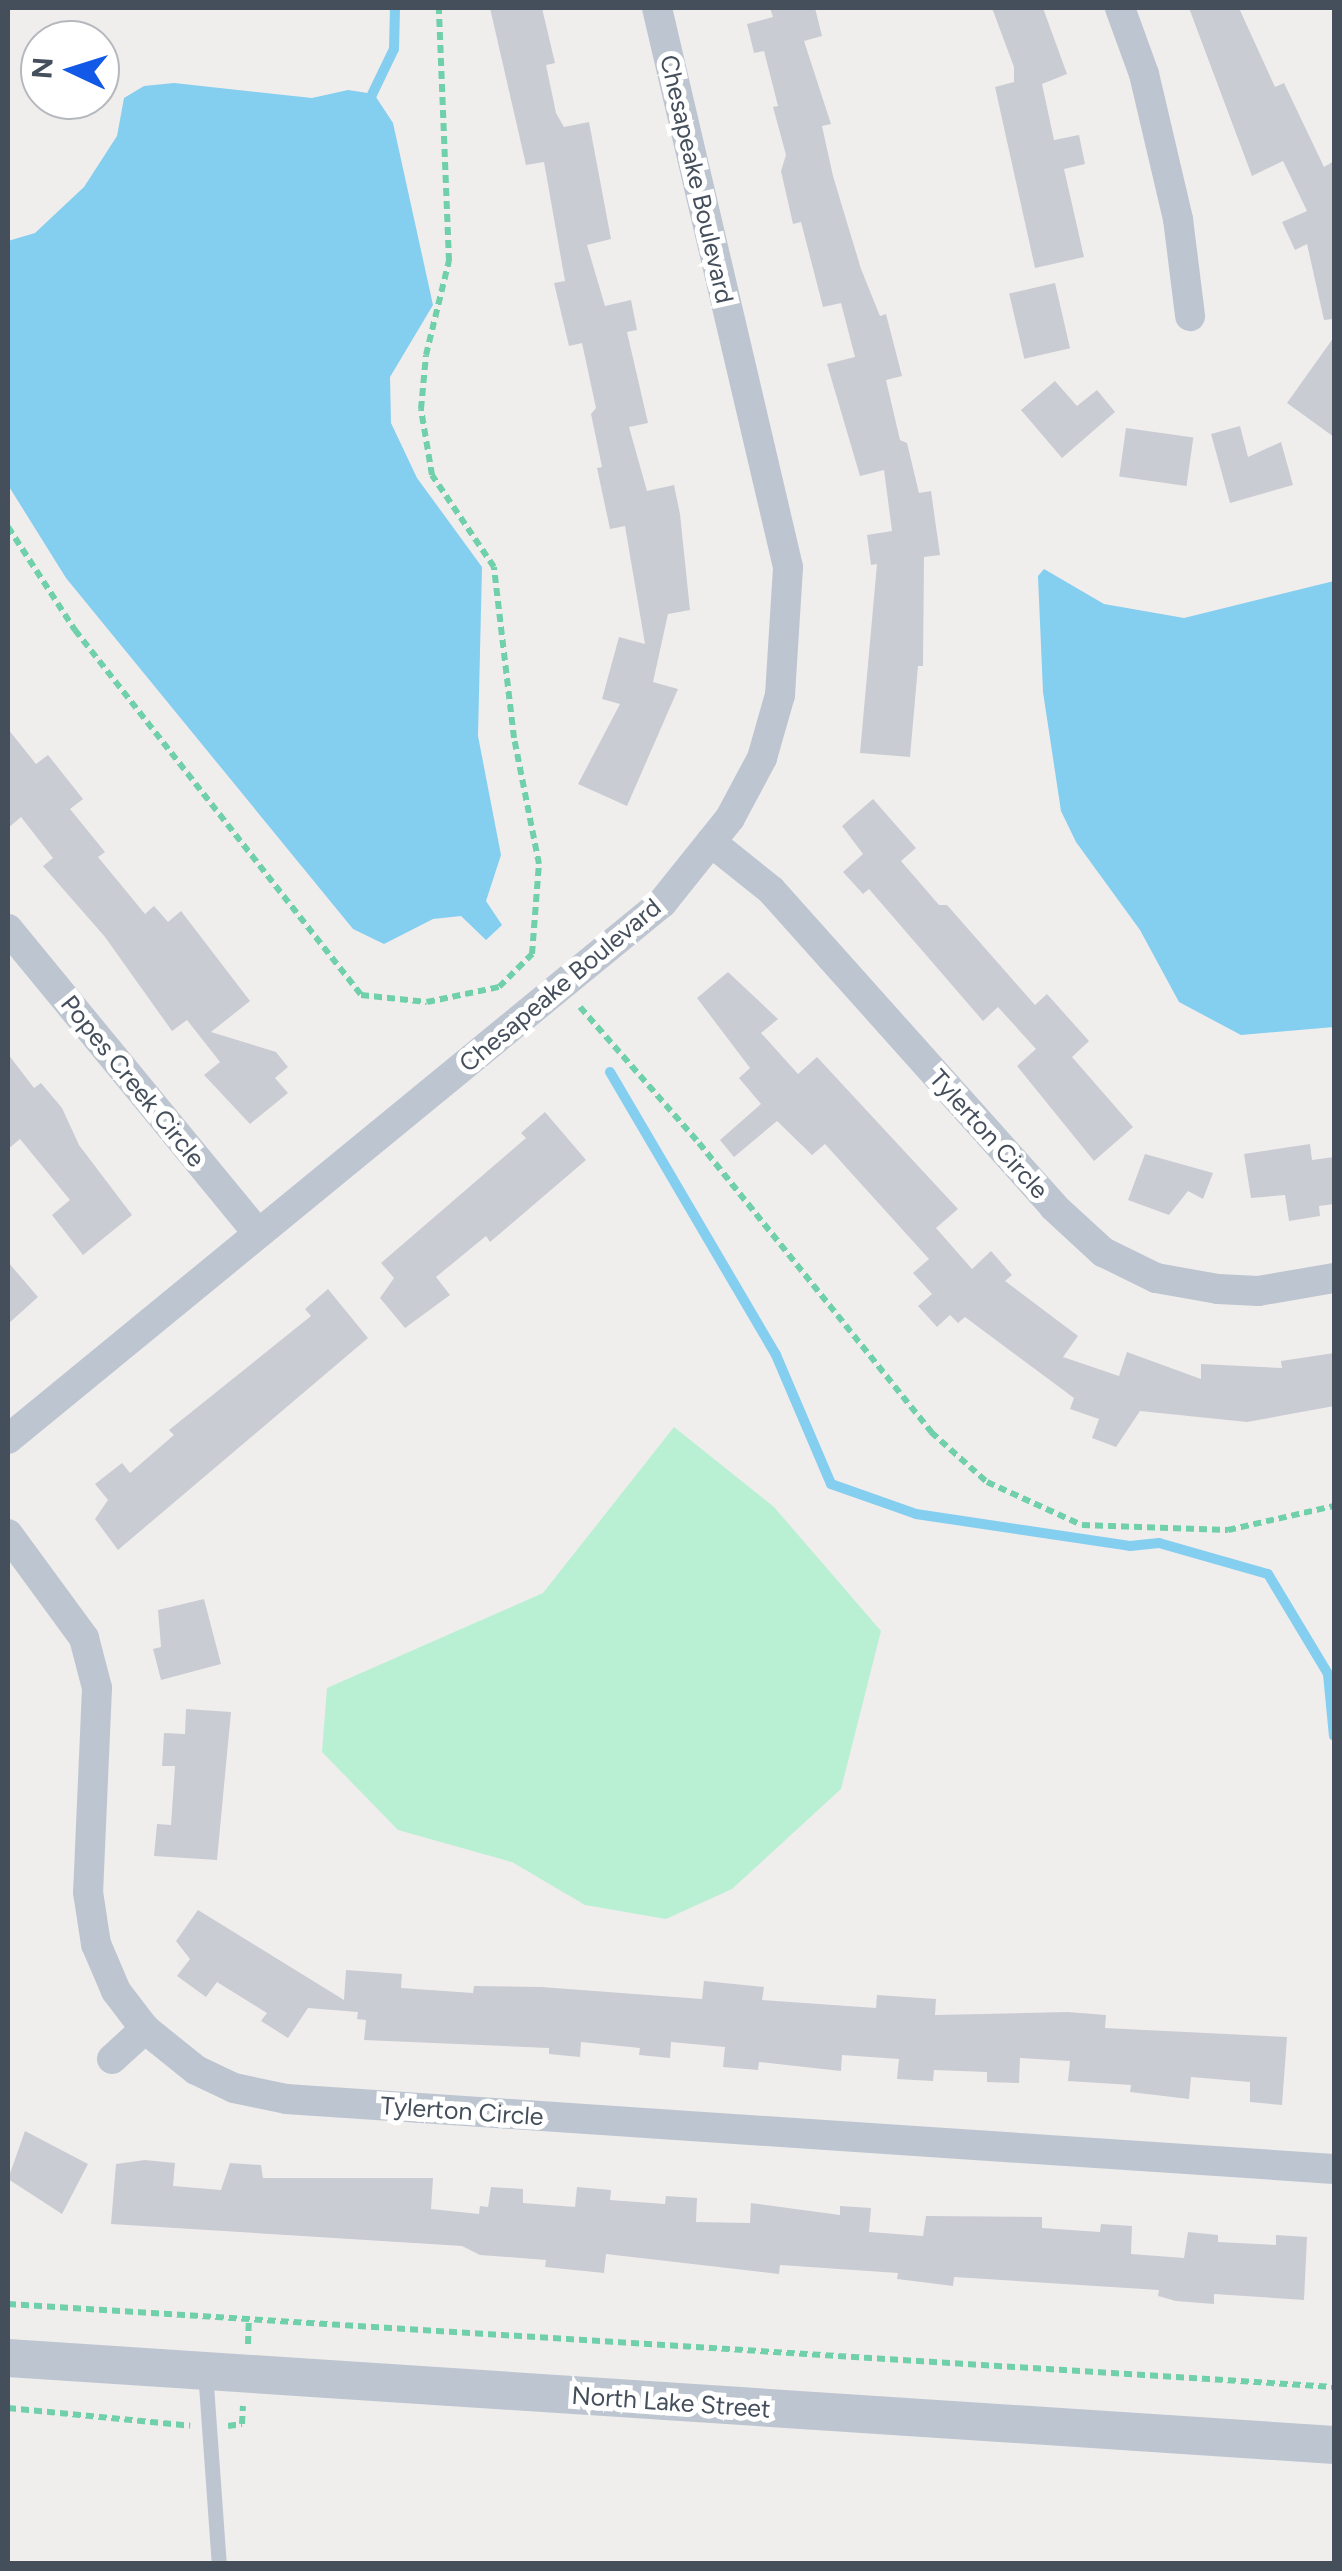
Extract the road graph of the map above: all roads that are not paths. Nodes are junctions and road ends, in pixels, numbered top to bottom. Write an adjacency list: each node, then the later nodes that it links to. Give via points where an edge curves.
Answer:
1 (657, 8): 4 (street, Chesapeake Boulevard, via 788,567 780,696 762,758)
2 (1120, 8): 3 (street, via 1144,74 1178,218)
3 (1190, 316)
4 (711, 842): 6 (street, Chesapeake Boulevard, via 662,903); 7 (street, Tylerton Circle, via 771,890 1054,1207 1103,1252 1156,1278 1218,1289 1258,1291)
5 (8, 929): 6 (street, Popes Creek Circle)
6 (258, 1233): 8 (street, Chesapeake Boulevard)
7 (1334, 1278)
8 (8, 1439)
9 (8, 1534): 10 (street, Tylerton Circle, via 84,1638 97,1688 88,1892 102,1960)
10 (145, 2029): 11 (street); 12 (street, Tylerton Circle, via 196,2070 234,2088 286,2099)
11 (112, 2059)
12 (1334, 2169)
13 (8, 2358): 14 (street, North Lake Street)
14 (206, 2371): 15 (street, North Lake Street); 16 (lane)
15 (1334, 2445)
16 (219, 2564)

